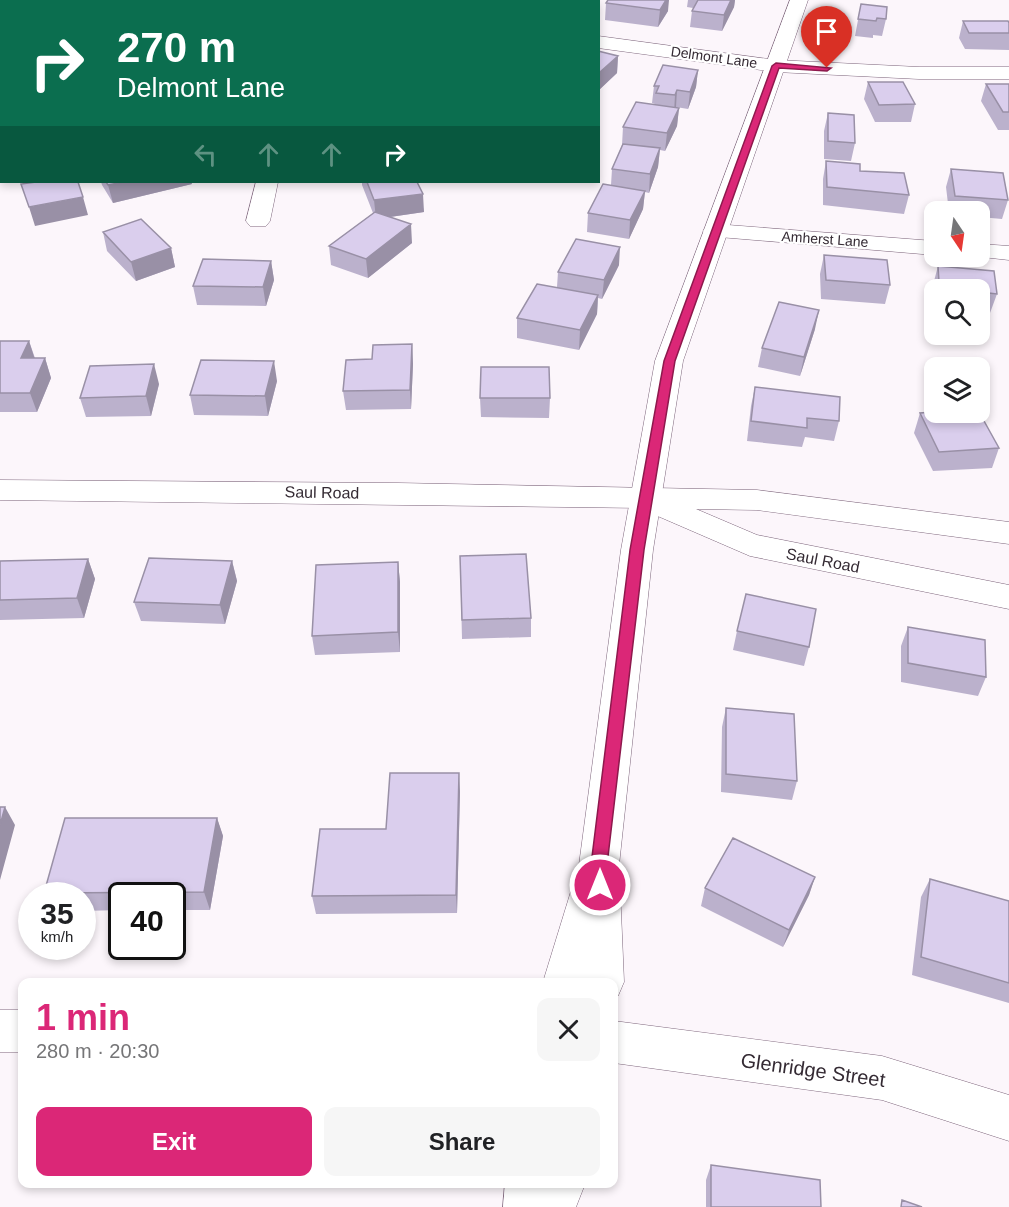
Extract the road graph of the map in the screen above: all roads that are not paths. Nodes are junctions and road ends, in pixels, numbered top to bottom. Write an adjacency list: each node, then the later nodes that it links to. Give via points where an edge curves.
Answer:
1 (799, 0): 3 (street)
2 (600, 42): 3 (street, Delmont Lane)
3 (776, 66): 4 (street, Delmont Lane); 7 (street)
4 (1009, 73)
5 (267, 183): 6 (street)
6 (258, 221)
7 (715, 231): 8 (street, Amherst Lane); 12 (street, via 669,361)
8 (924, 247)
9 (990, 252): 10 (street)
10 (1009, 253)
11 (0, 490): 12 (street, Saul Road)
12 (645, 499): 13 (street, Saul Road, via 757,500); 14 (street, Saul Road, via 750,545); 15 (street)
13 (1009, 533)
14 (1009, 597)
15 (599, 865): 16 (street); 17 (street)
16 (565, 978)
17 (603, 978)
18 (0, 1031): 19 (street)
19 (18, 1031)
20 (618, 1043): 21 (street, Glenridge Street, via 882,1078)
21 (1009, 1118)
22 (529, 1188): 24 (street)
23 (559, 1188): 25 (street)
24 (527, 1207)
25 (552, 1207)

